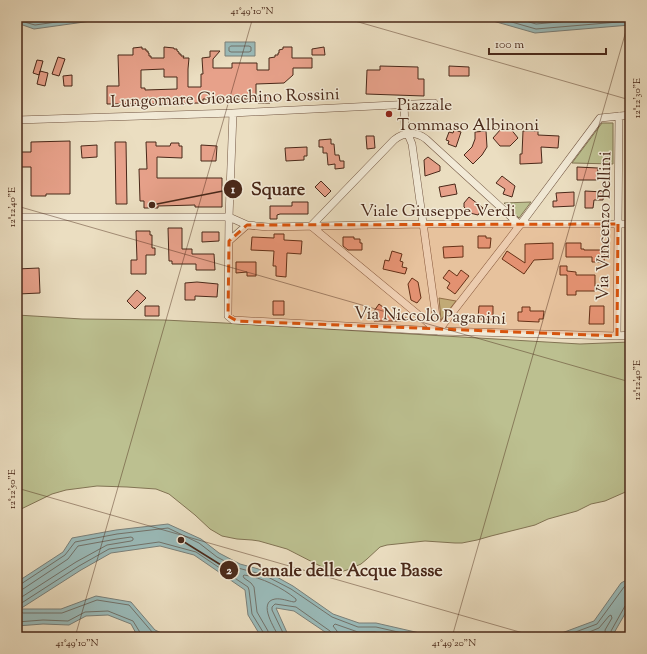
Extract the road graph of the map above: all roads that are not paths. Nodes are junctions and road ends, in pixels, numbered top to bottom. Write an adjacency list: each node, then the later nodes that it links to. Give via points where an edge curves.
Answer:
1 (434, 103): 2 (street, Lungomare Gioacchino Rossini)
2 (404, 104): 3 (street, Lungomare Gioacchino Rossini); 7 (street)
3 (233, 113): 6 (street, Lungomare Gioacchino Rossini); 9 (street)
4 (630, 115): 5 (street)
5 (619, 116): 11 (street, Via Vincenzo Bellini); 14 (street, via 600,118)
6 (17, 120)
7 (407, 134): 10 (street, via 412,144); 14 (street, via 423,137); 15 (street, via 394,140)
8 (17, 217): 9 (street)
9 (229, 217): 13 (street, Viale Giuseppe Verdi); 16 (street)
10 (424, 224): 14 (street, Viale Giuseppe Verdi); 15 (street, Viale Giuseppe Verdi); 17 (street)
11 (618, 224): 12 (street, Viale Giuseppe Verdi); 14 (street, Viale Giuseppe Verdi); 19 (street, Via Vincenzo Bellini)
12 (630, 224)
13 (247, 225): 15 (street, Viale Giuseppe Verdi); 16 (street)
14 (520, 225): 17 (street)
15 (311, 226): 17 (street)
16 (229, 241): 17 (street, Via Niccolò Paganini, via 230,318 237,321)
17 (438, 331): 19 (street, Via Niccolò Paganini)
18 (630, 335): 19 (street, Via Niccolò Paganini)
19 (617, 336)

